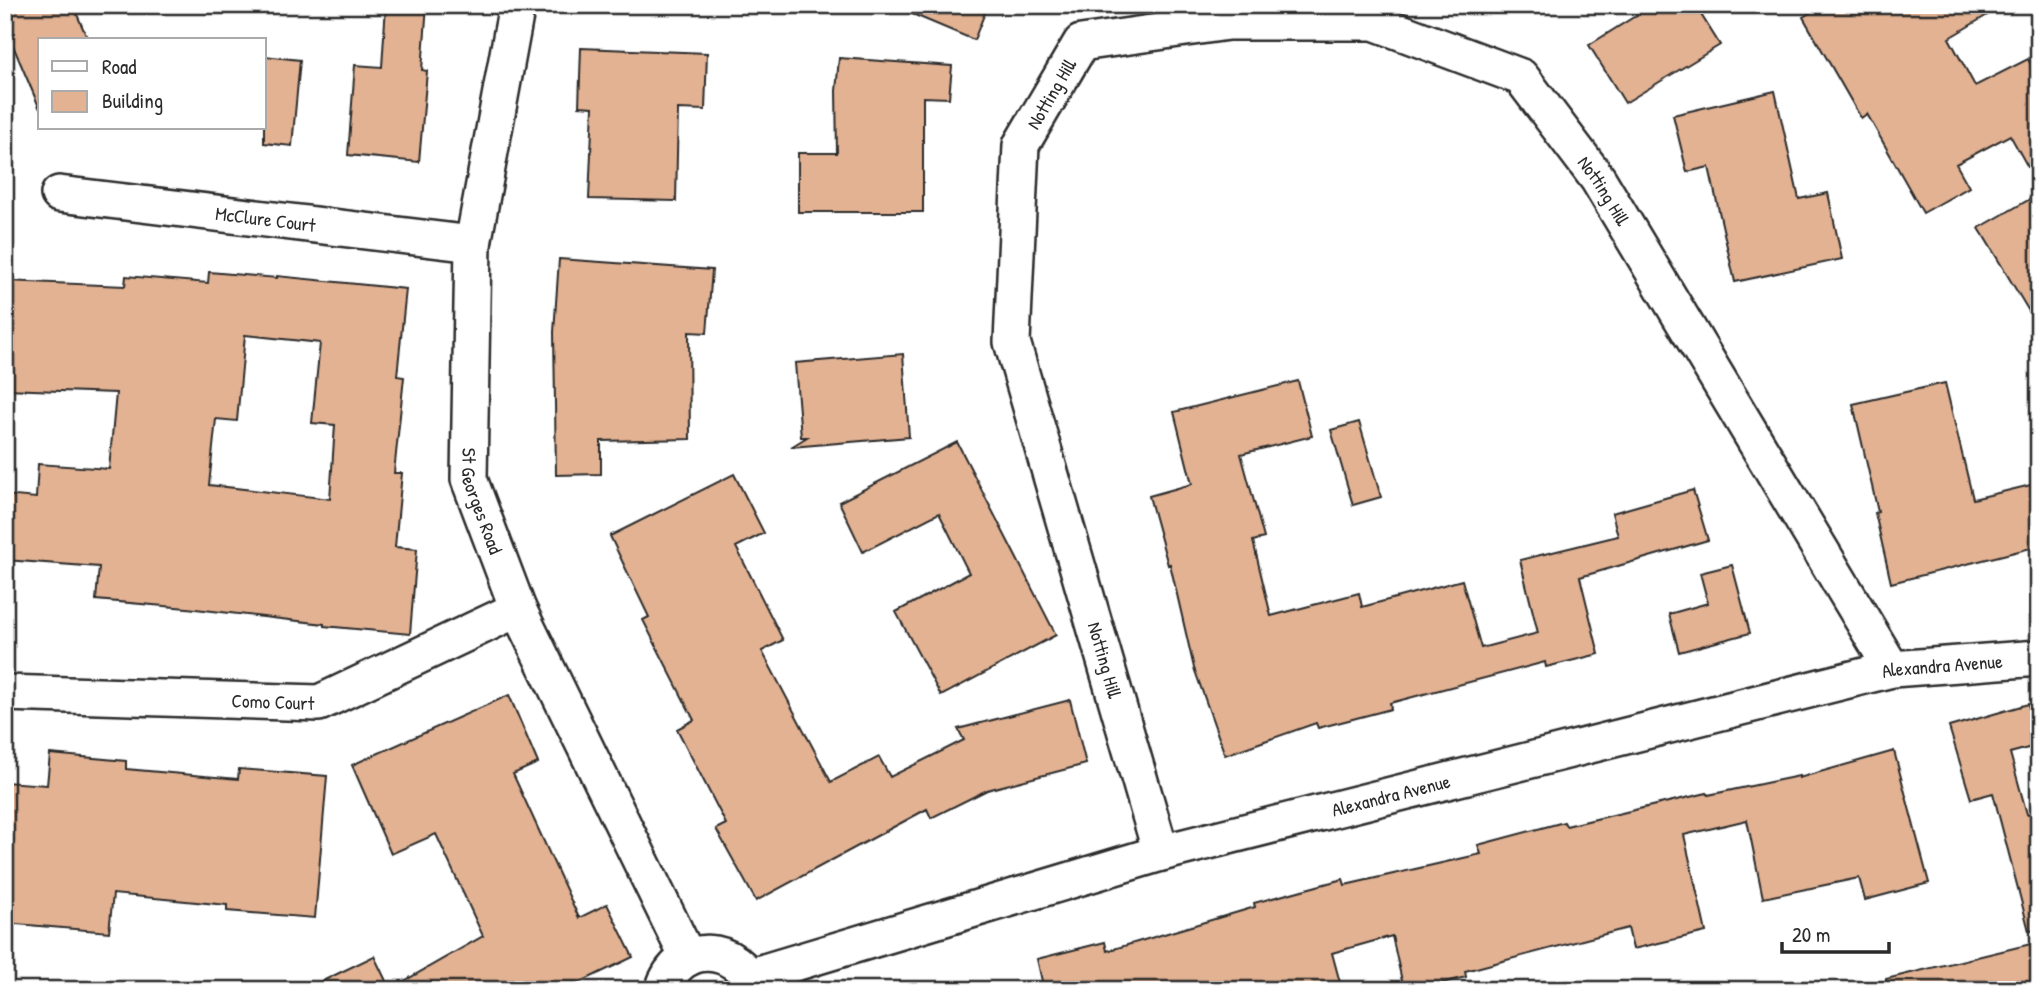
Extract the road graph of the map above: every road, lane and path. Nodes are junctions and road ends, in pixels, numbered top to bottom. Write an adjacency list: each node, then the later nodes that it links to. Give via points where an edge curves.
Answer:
1 (517, 5): 3 (street, St Georges Road)
2 (59, 194): 3 (street, McClure Court)
3 (473, 244): 4 (street, St Georges Road, via 469,478)
4 (518, 609): 7 (street, Como Court, via 319,703); 9 (street, St Georges Road)
5 (2039, 658): 6 (street, Alexandra Avenue)
6 (1892, 669): 8 (street, Alexandra Avenue); 8 (street, Notting Hill, via 1598,179 1521,77 1374,22 1228,22 1081,43 1021,145 1012,342)
7 (5, 693)
8 (1161, 853): 10 (street, Alexandra Avenue)
9 (688, 958): 10 (street, via 705,953 723,955 739,963); 11 (street, via 676,967)
10 (754, 983)
11 (663, 990)

